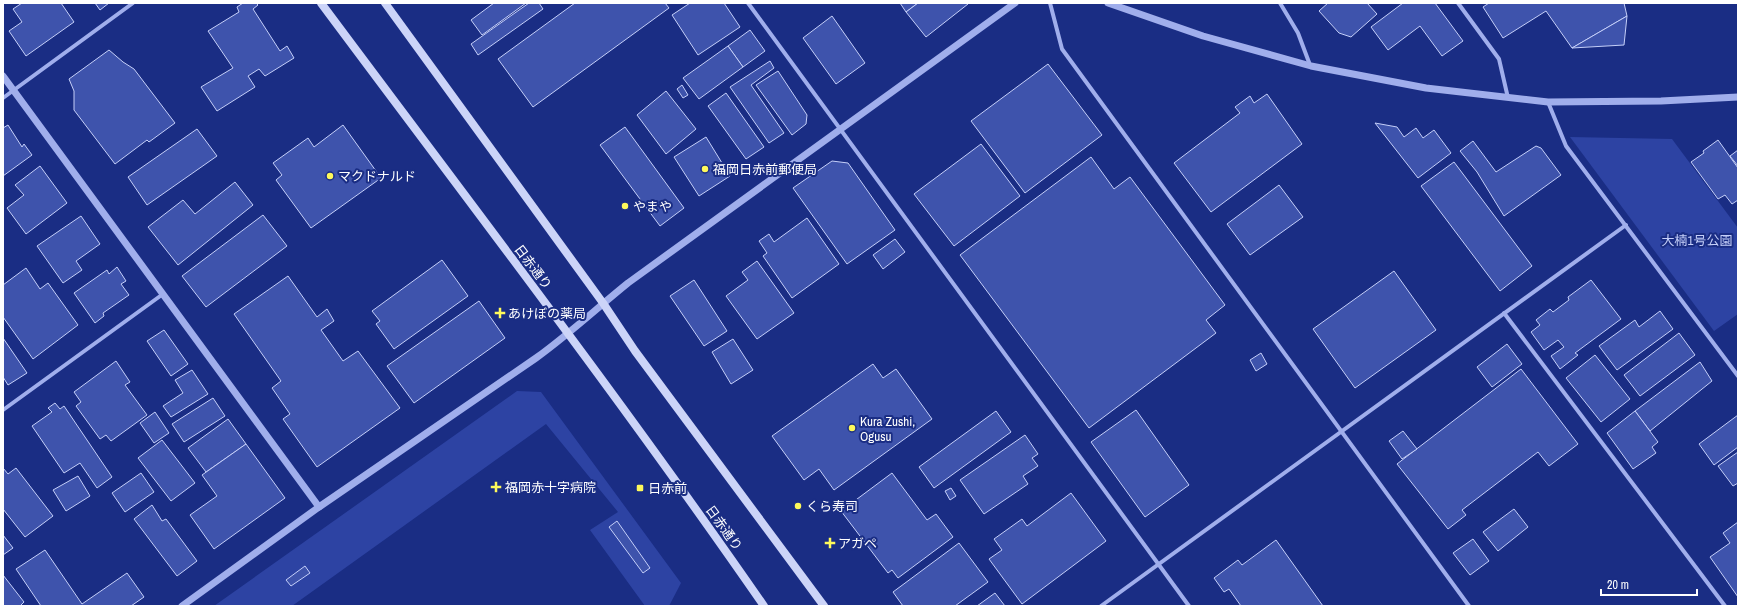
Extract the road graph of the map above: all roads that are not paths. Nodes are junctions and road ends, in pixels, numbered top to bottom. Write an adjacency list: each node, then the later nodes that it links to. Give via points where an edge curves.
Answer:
1 (133, 3): 12 (street)
2 (321, 3): 22 (main road, 日赤通り)
3 (385, 3): 20 (main road)
4 (748, 3): 17 (street)
5 (1015, 3): 17 (street)
6 (1050, 3): 25 (street, via 1062,49)
7 (1108, 3): 10 (street, via 1203,36)
8 (1280, 3): 10 (street, via 1298,33)
9 (1458, 3): 15 (street, via 1499,59)
10 (1311, 66): 15 (street, via 1426,88)
11 (3, 76): 12 (street)
12 (13, 90): 14 (street); 19 (street)
13 (1738, 97): 16 (street)
14 (3, 98)
15 (1508, 98): 16 (street)
16 (1548, 102): 18 (street, via 1566,146)
17 (841, 130): 20 (street); 27 (street)
18 (1626, 225): 21 (street); 23 (street)
19 (163, 294): 24 (street); 26 (street)
20 (603, 303): 22 (street); 30 (main road, via 635,351)
21 (1504, 313): 25 (street); 34 (street)
22 (568, 334): 26 (street); 29 (main road, 日赤通り)
23 (1738, 376)
24 (3, 410)
25 (1341, 431): 27 (street); 33 (street)
26 (319, 507): 28 (street)
27 (1159, 565): 31 (street); 32 (street)
28 (182, 606)
29 (764, 606)
30 (824, 606)
31 (1101, 606)
32 (1189, 606)
33 (1468, 606)
34 (1725, 606)

